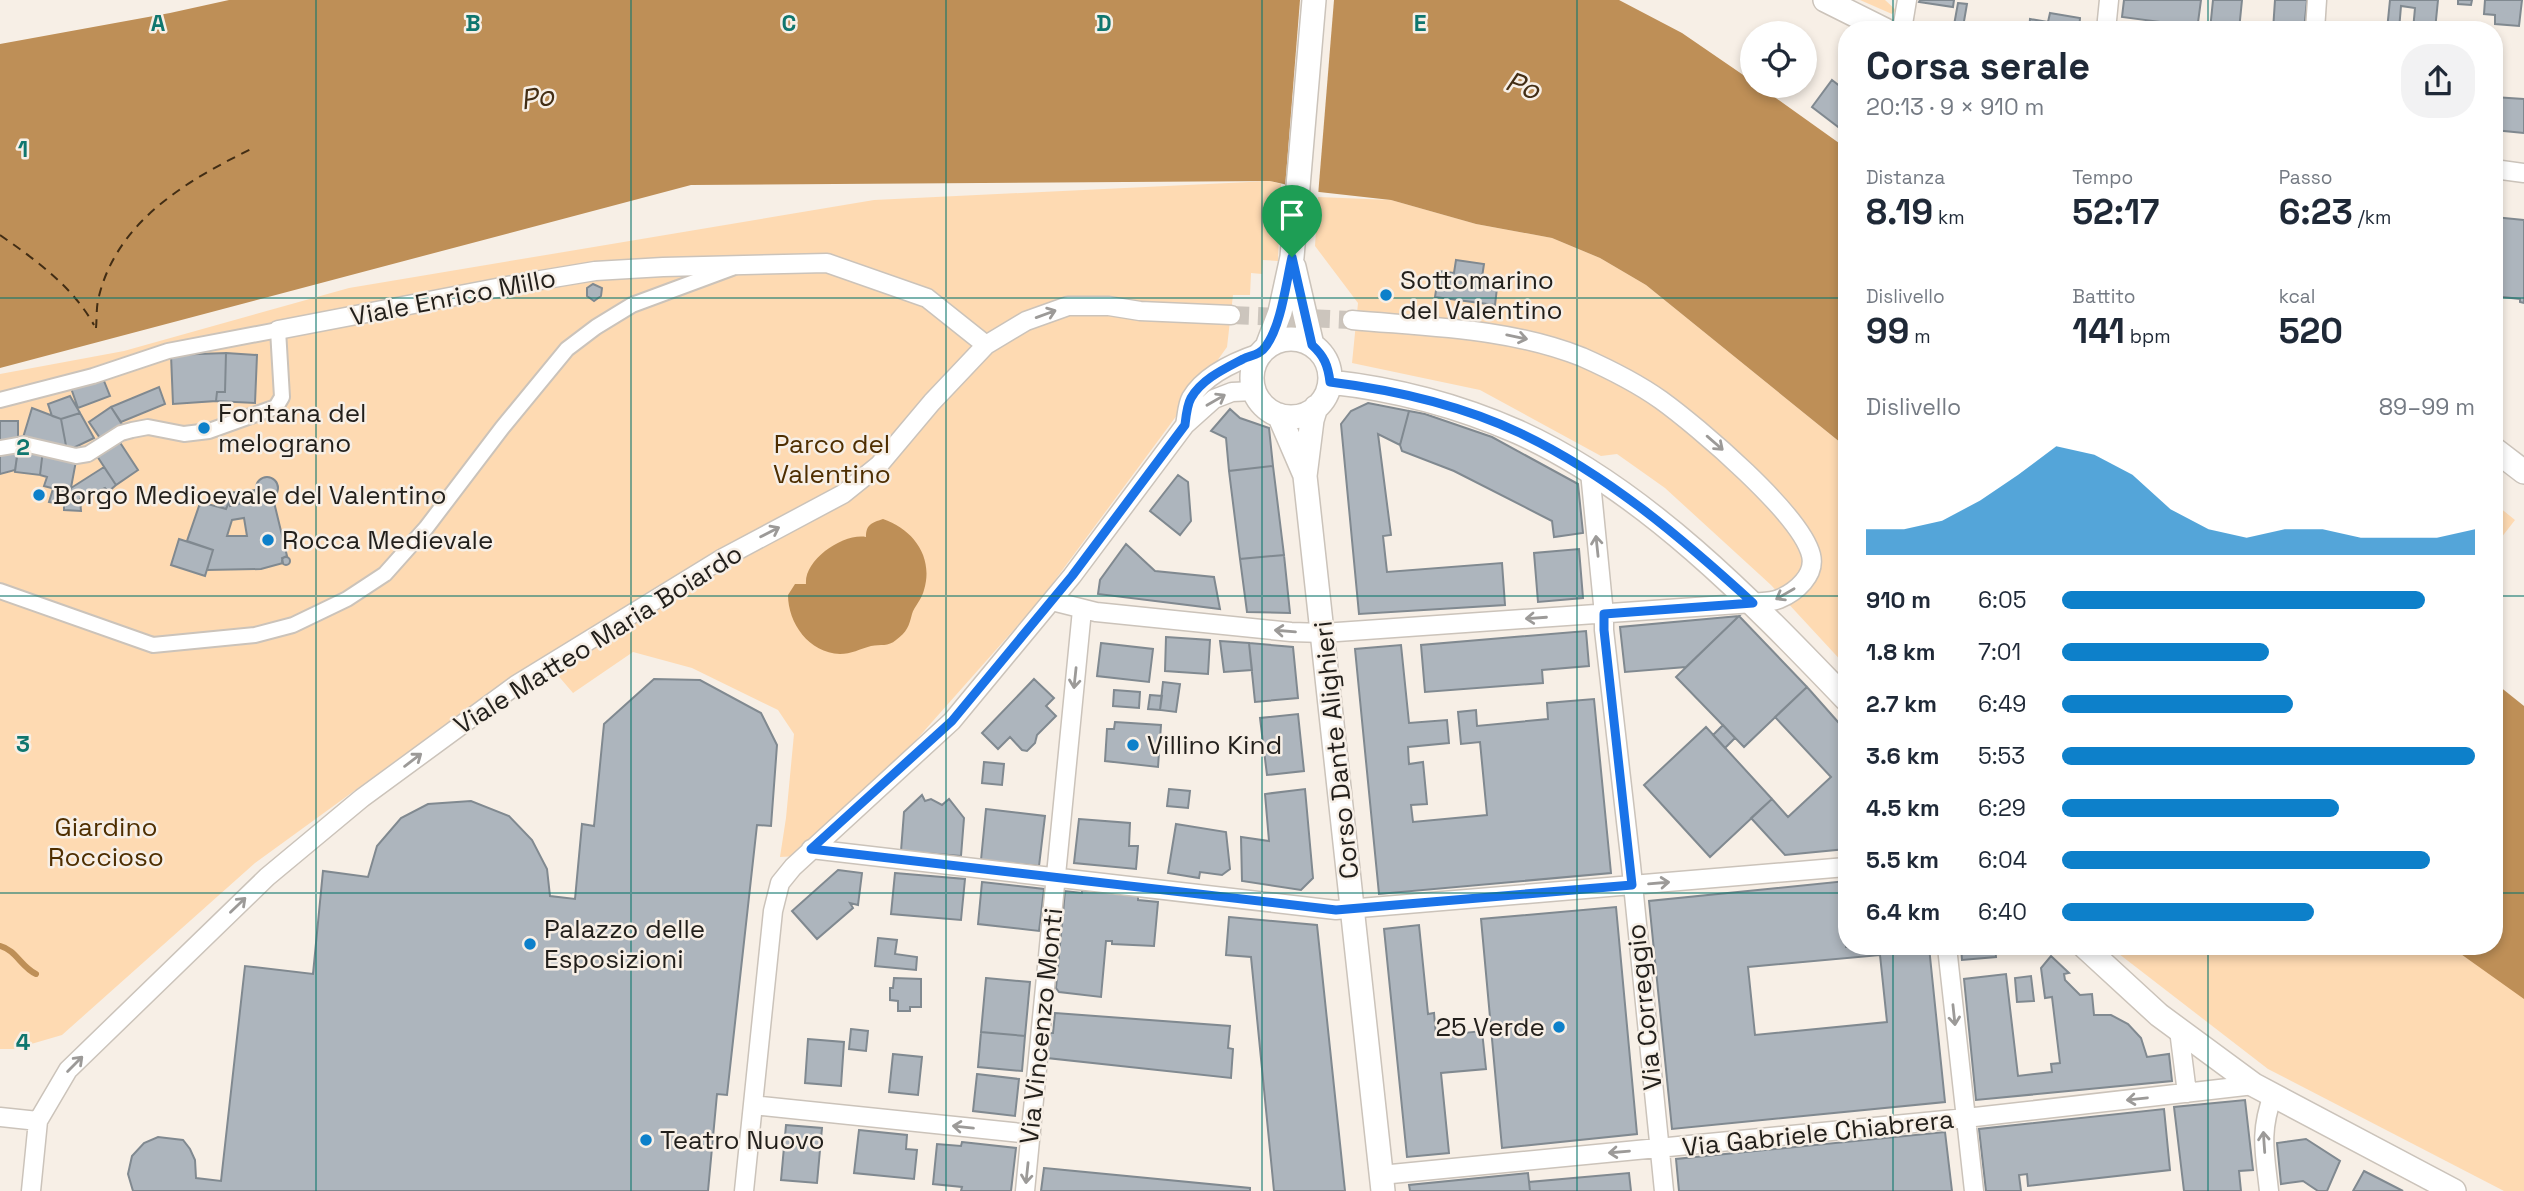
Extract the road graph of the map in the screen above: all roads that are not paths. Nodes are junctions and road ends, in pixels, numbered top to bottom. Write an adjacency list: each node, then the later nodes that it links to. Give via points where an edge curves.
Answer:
1 (1314, 0): 12 (street)
2 (1825, 0): 6 (street)
3 (1907, 0): 7 (street)
4 (2109, 0): 8 (street)
5 (2317, 0): 9 (street)
6 (1867, 21)
7 (1904, 21)
8 (2107, 21)
9 (2316, 21)
10 (2503, 170): 11 (street)
11 (2524, 173)
12 (1292, 257): 18 (street); 19 (street, via 1280,312)
13 (740, 265): 16 (street, Viale Enrico Millo, via 582,273); 17 (street, Viale Enrico Millo, via 827,263 927,299); 31 (street, via 632,304 567,349 385,574 293,625 255,635 153,645)
14 (1231, 315): 17 (street, Viale Matteo Maria Boiardo, one-way to 14, via 1026,321 1069,306)
15 (1352, 320): 33 (street, one-way to 33, via 1541,342 1618,374 1659,399 1724,451 1804,536 1812,557 1803,583 1778,599)
16 (278, 330): 22 (street, Viale Enrico Millo, via 168,351); 26 (street, via 282,397 276,407 209,431 131,430 76,456 24,444)
17 (986, 345): 51 (street, Viale Matteo Maria Boiardo, one-way to 17, via 68,1070 267,877 362,798 516,685 729,554 843,494 879,465)
18 (1312, 345): 19 (street, via 1285,339); 20 (street, via 1322,355)
19 (1264, 349): 21 (street, via 1254,365); 25 (street, via 1199,388 1190,400)
20 (1330, 382): 23 (street); 28 (street, via 1394,392 1475,415 1520,433)
21 (1254, 391): 24 (street, via 1264,406); 25 (street, one-way to 21, via 1214,399)
22 (0, 400)
23 (1317, 407): 24 (street, via 1299,416); 30 (street, Corso Dante Alighieri)
24 (1279, 415): 30 (street, Corso Dante Alighieri)
25 (1185, 425): 32 (street)
26 (0, 448)
27 (2503, 456): 29 (street)
28 (1590, 472): 33 (street, via 1665,527); 35 (street, Via Correggio, one-way to 28)
29 (2524, 472)
30 (1305, 476): 36 (street, Corso Dante Alighieri)
31 (0, 591)
32 (1052, 601): 34 (street); 38 (street, via 952,721)
33 (1753, 603): 35 (street); 37 (street)
34 (1082, 610): 36 (street, one-way to 34); 40 (street, Via Vincenzo Monti, one-way to 40)
35 (1604, 614): 36 (street, one-way to 36); 41 (street, Via Correggio)
36 (1323, 633): 42 (street, Corso Dante Alighieri)
37 (1838, 691)
38 (811, 849): 40 (street); 48 (street, via 780,883 773,911)
39 (1838, 868): 41 (street, one-way to 39)
40 (1056, 878): 42 (street); 52 (street, Via Vincenzo Monti)
41 (1632, 885): 42 (street); 53 (street, Via Correggio)
42 (1353, 909): 54 (street, Corso Dante Alighieri)
43 (1948, 955): 50 (street, one-way to 50)
44 (2094, 955): 45 (street)
45 (2179, 1030): 46 (street); 47 (street)
46 (2263, 1090): 47 (street, Via Gabriele Chiabrera); 60 (street, one-way to 46); 61 (street)
47 (2187, 1093): 50 (street, Via Gabriele Chiabrera, one-way to 50)
48 (753, 1105): 52 (street, one-way to 48); 56 (street)
49 (0, 1117): 51 (street)
50 (1966, 1118): 53 (street, Via Gabriele Chiabrera); 59 (street)
51 (38, 1121): 55 (street)
52 (1031, 1134): 57 (street, Via Vincenzo Monti, one-way to 57)
53 (1659, 1148): 54 (street, Via Gabriele Chiabrera, one-way to 54); 58 (street, Via Correggio)
54 (1382, 1183)
55 (30, 1191)
56 (744, 1191)
57 (1025, 1191)
58 (1664, 1191)
59 (1974, 1191)
60 (2269, 1191)
61 (2454, 1191)

